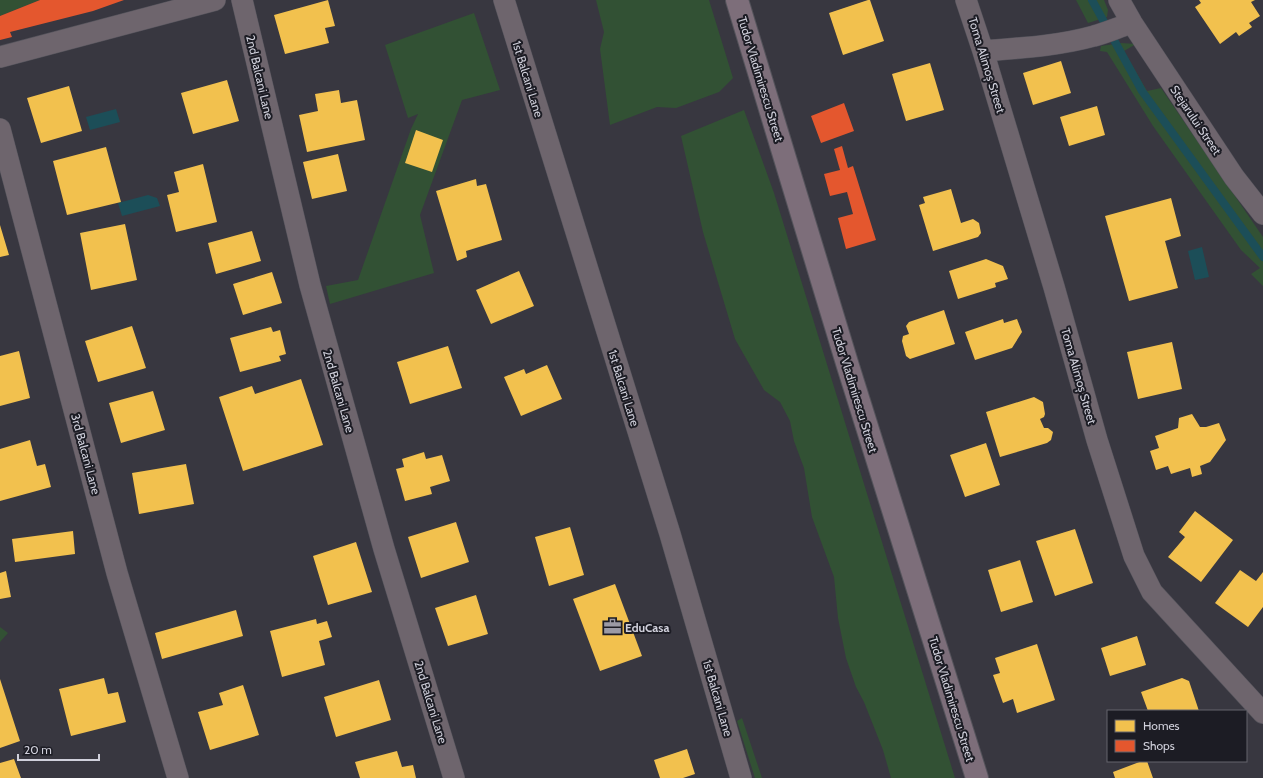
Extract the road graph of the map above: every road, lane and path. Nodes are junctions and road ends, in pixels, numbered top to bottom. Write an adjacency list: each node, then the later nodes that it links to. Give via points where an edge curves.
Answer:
1 (215, 0): 9 (street)
2 (242, 0): 14 (street, 2nd Balcani Lane, via 310,285 382,542)
3 (504, 0): 15 (street, 1st Balcani Lane, via 670,534)
4 (737, 0): 16 (main road, Tudor Vladimirescu Street, via 844,355)
5 (966, 0): 8 (street, Toma Alimoș Street)
6 (1119, 0): 7 (street, Stejarului Street)
7 (1125, 25): 8 (street, via 1093,36 1031,47); 11 (street, Stejarului Street)
8 (983, 51): 12 (street, Toma Alimoș Street, via 1097,440 1134,556 1152,592)
9 (0, 57)
10 (0, 129): 13 (street, 3rd Balcani Lane, via 117,573)
11 (1263, 214)
12 (1263, 712)
13 (178, 778)
14 (454, 778)
15 (741, 778)
16 (977, 778)

